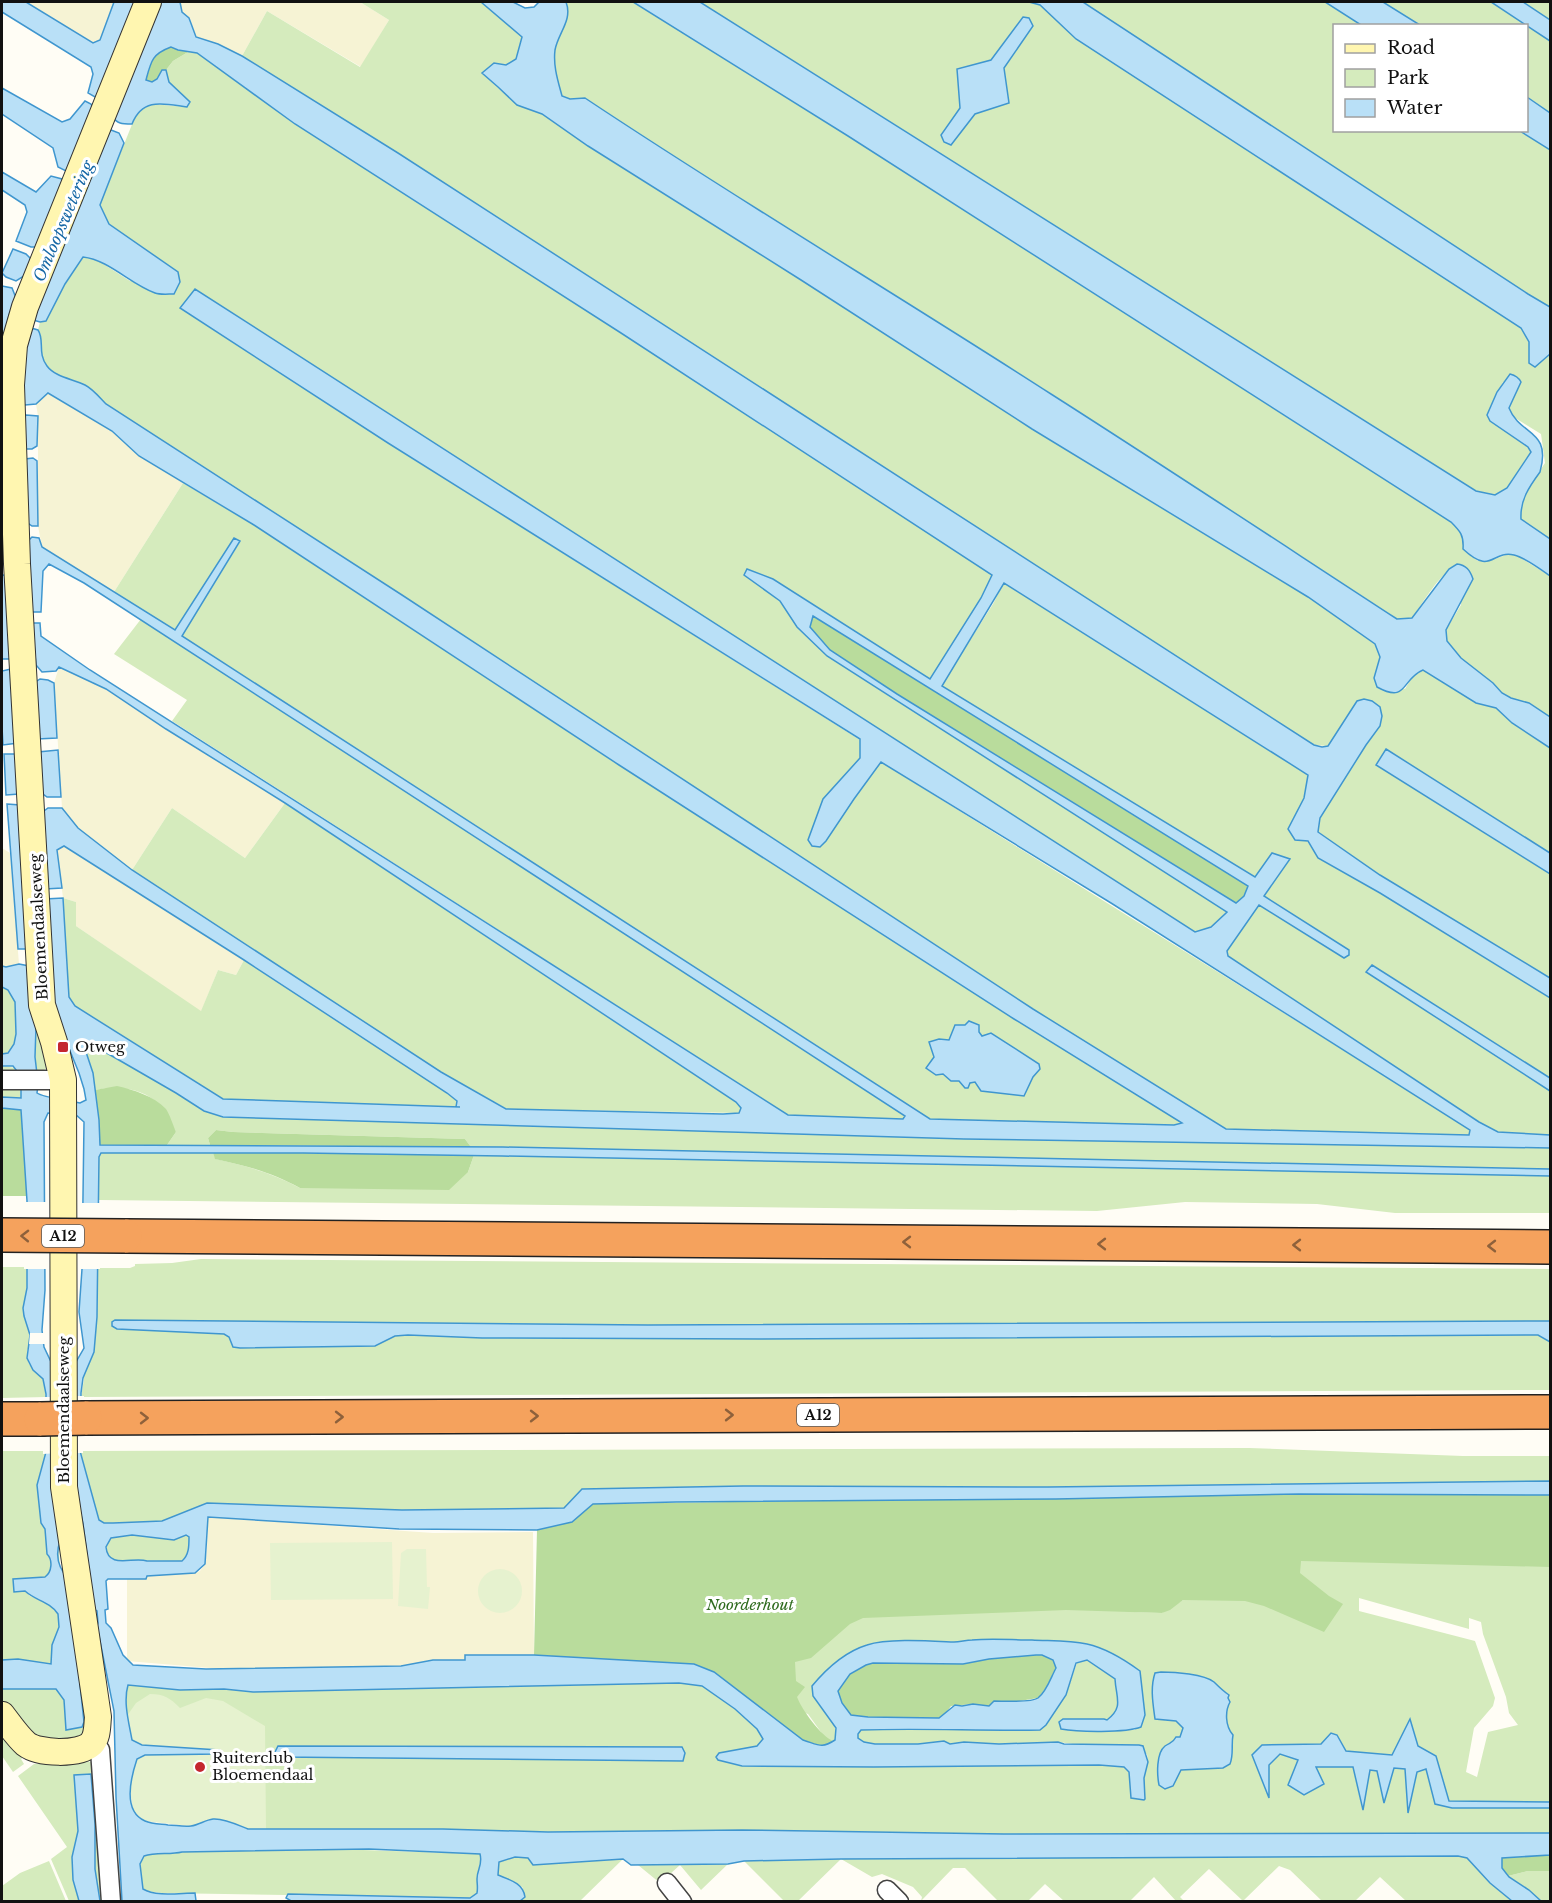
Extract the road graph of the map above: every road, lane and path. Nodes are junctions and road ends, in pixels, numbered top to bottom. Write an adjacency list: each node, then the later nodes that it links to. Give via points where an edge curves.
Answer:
1 (148, 2): 3 (street, Bloemendaalseweg, via 25,307 14,345 11,385 17,564 42,1005 54,1042)
2 (2, 1080): 3 (street)
3 (63, 1097): 9 (street, Bloemendaalseweg, via 64,1487 98,1717 96,1736)
4 (2, 1235): 5 (highway, A12, one-way to 4, bridge)
5 (1551, 1247)
6 (1551, 1412): 7 (highway, A12, one-way to 6, bridge)
7 (2, 1419)
8 (2, 1715): 9 (street, via 26,1744 38,1750 79,1749)
9 (90, 1744): 11 (street, via 100,1750)
10 (667, 1883): 12 (street)
11 (111, 1902)
12 (682, 1902)

